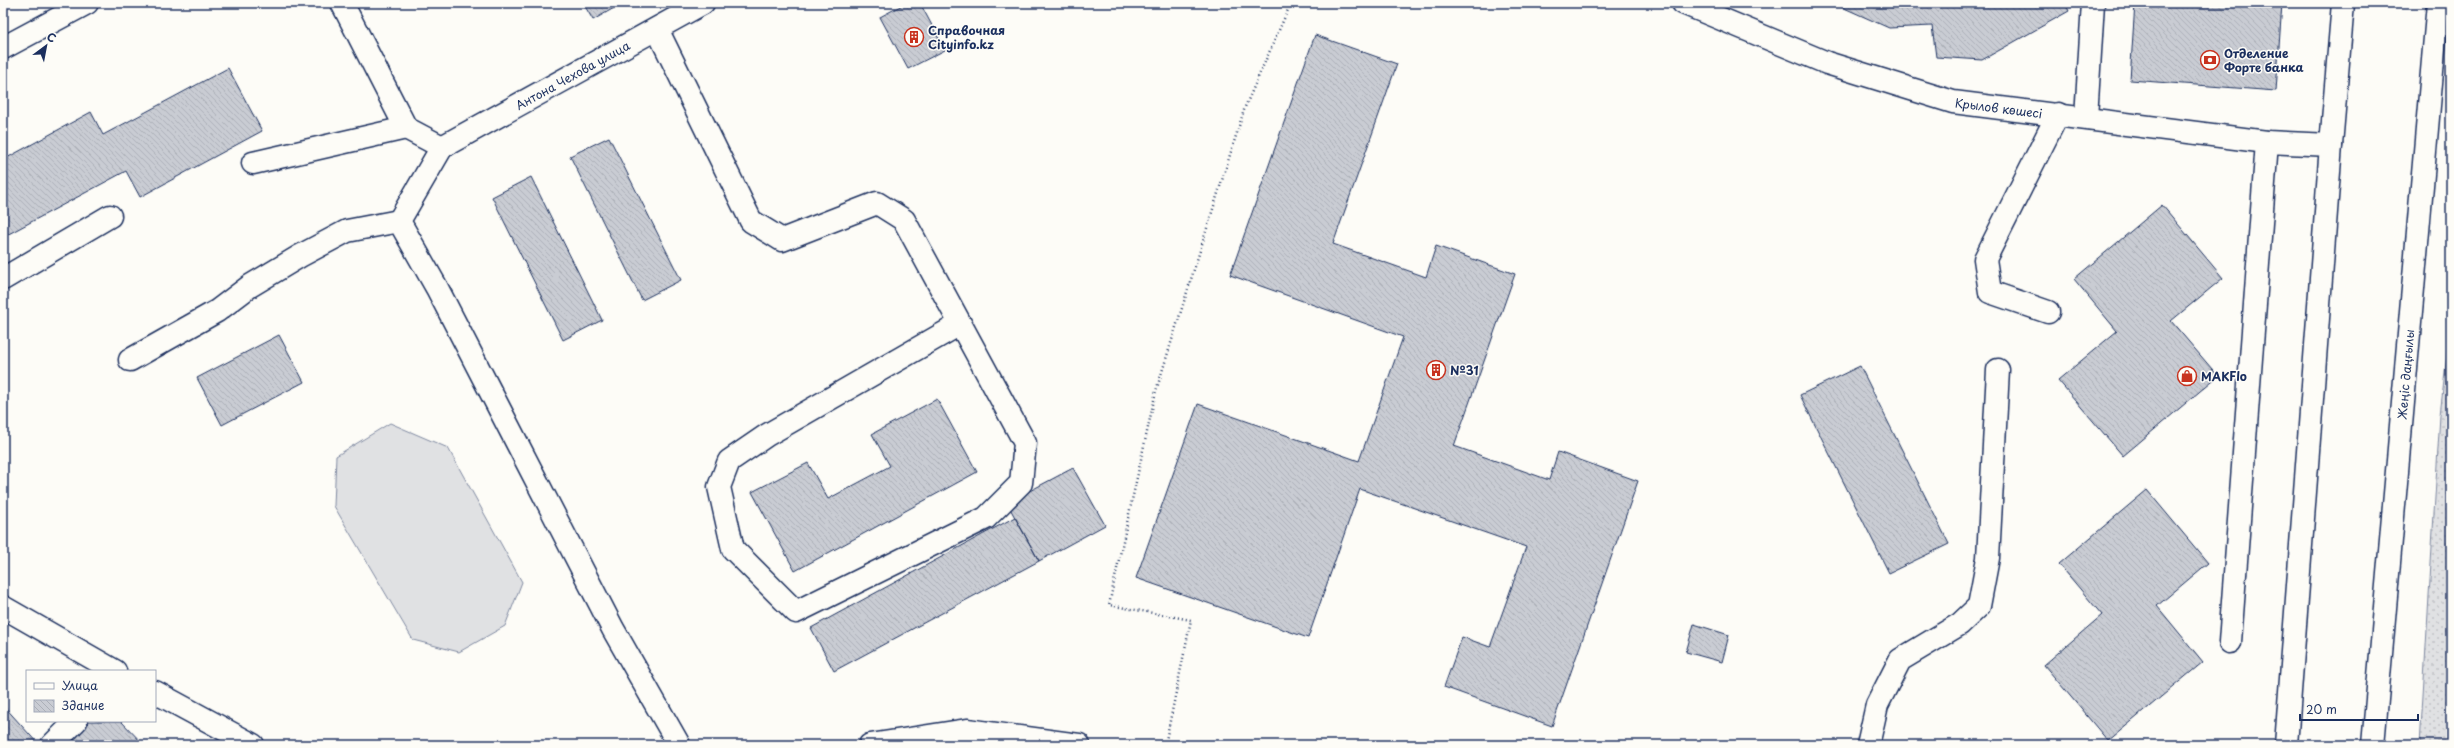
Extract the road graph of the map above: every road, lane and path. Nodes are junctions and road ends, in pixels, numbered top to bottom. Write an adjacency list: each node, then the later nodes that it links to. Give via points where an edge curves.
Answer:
1 (87, 3): 11 (main road)
2 (342, 3): 14 (main road)
3 (703, 3): 10 (main road, Антона Чехова улица)
4 (1291, 3): 36 (path, via 1244,107 1156,391 1109,605 1192,620)
5 (1683, 3): 12 (main road, Крылов көшесі, via 1826,63 1953,102)
6 (2093, 3): 13 (main road)
7 (2343, 3): 16 (main road)
8 (2438, 3): 9 (main road, Жеңіс даңғылы)
9 (2444, 25): 39 (main road, Жеңіс даңғылы)
10 (657, 28): 17 (main road, Антона Чехова улица); 23 (main road, via 751,221 782,240 877,203 904,220)
11 (3, 48)
12 (2058, 114): 13 (main road, Крылов көшесі); 22 (main road, via 1985,259 1990,292)
13 (2086, 118): 15 (main road, Крылов көшесі)
14 (406, 128): 17 (main road); 18 (main road)
15 (2267, 142): 16 (main road, Крылов көшесі); 27 (main road)
16 (2331, 145): 38 (main road)
17 (442, 147): 20 (main road)
18 (253, 164)
19 (110, 216): 21 (main road)
20 (399, 220): 24 (main road, via 340,235 300,256 250,286 217,311); 33 (main road, via 437,288 613,629)
21 (3, 279)
22 (2048, 312)
23 (960, 324): 23 (main road, via 1025,443 1021,483 986,518 796,612 733,549 719,487 729,461 767,434)
24 (130, 360)
25 (1998, 370): 37 (main road, via 1988,558 1979,606 1960,624 1900,660 1877,705)
26 (3, 608): 28 (main road)
27 (2230, 642)
28 (113, 670)
29 (156, 693): 32 (main road)
30 (75, 722): 31 (main road)
31 (52, 745)
32 (253, 745)
33 (679, 745)
34 (870, 745): 35 (main road, via 967,730)
35 (1079, 745)
36 (1165, 745)
37 (1868, 745)
38 (2286, 745)
39 (2373, 745)

